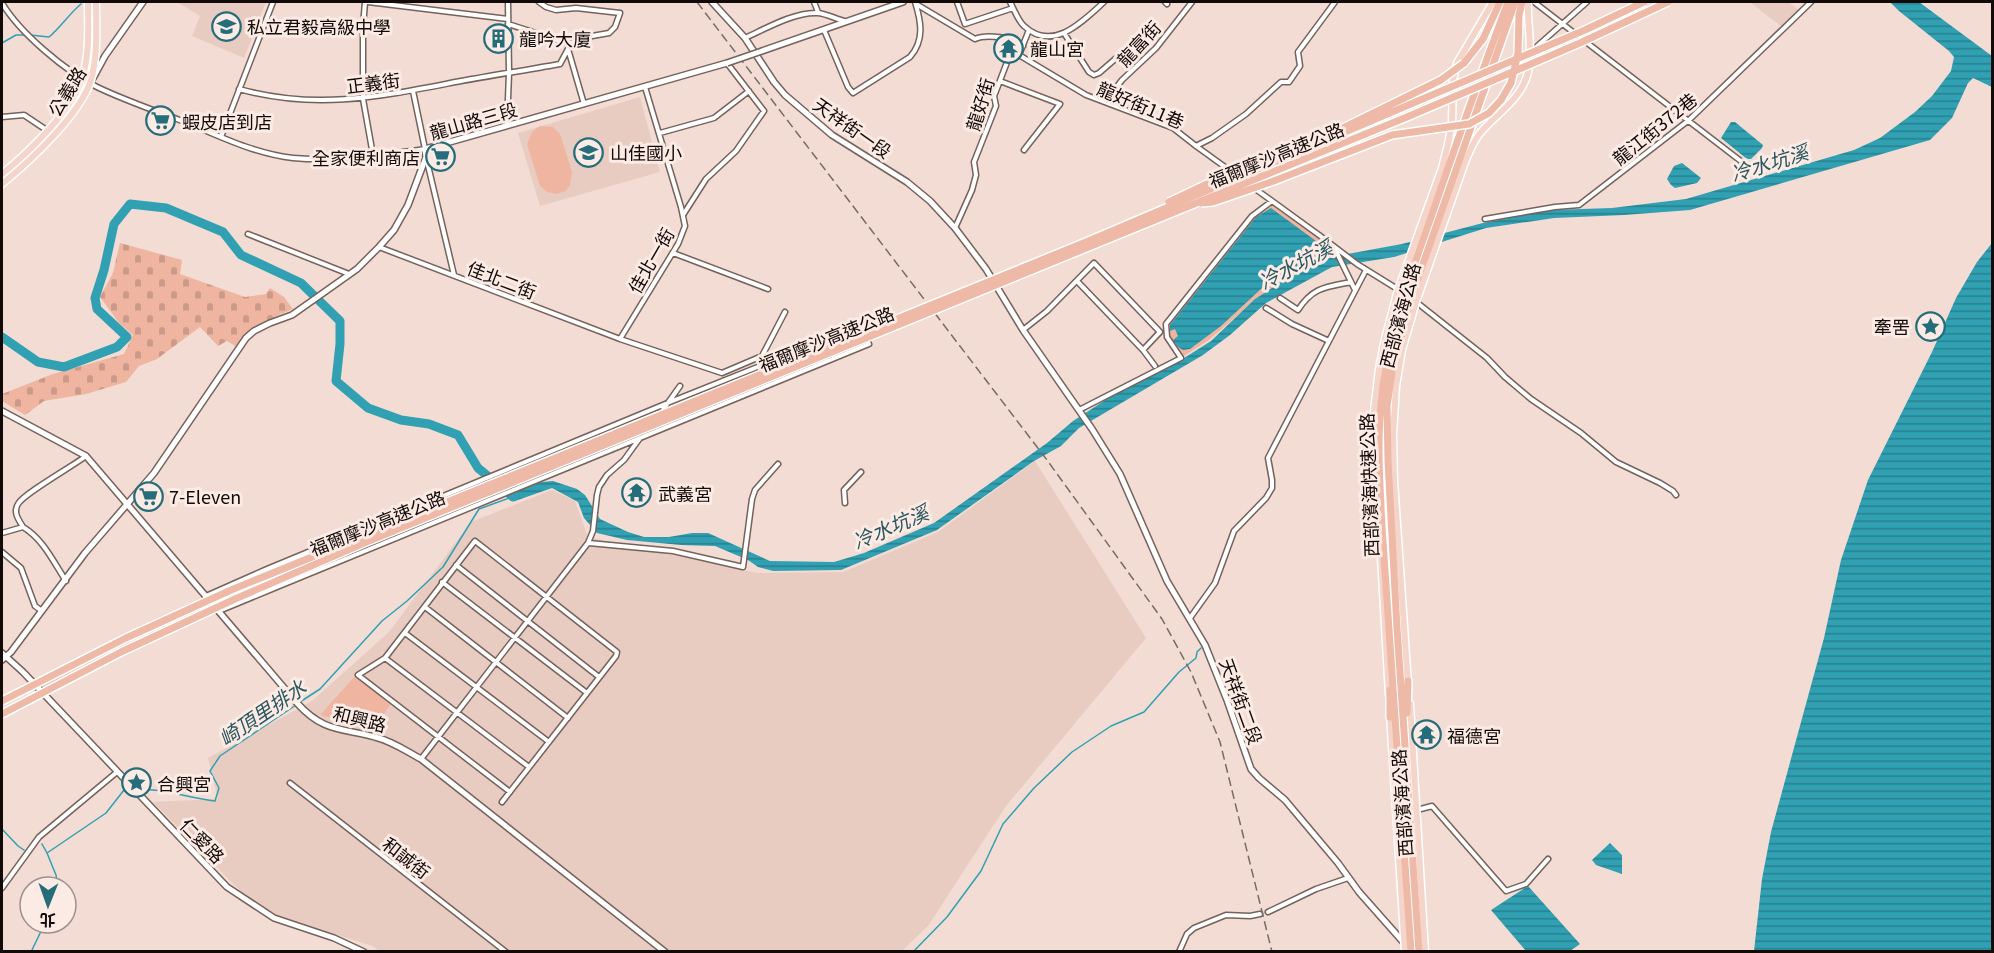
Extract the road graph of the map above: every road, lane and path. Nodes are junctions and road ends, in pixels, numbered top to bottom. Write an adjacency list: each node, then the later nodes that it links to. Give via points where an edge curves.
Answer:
1 (88, 2): 45 (main road, via 88,49)
2 (96, 2): 47 (main road)
3 (143, 2): 47 (street, 公義路)
4 (273, 2): 49 (street)
5 (366, 2): 32 (street); 52 (street)
6 (508, 2): 32 (street)
7 (539, 2): 39 (street, via 556,10 621,13 609,33 581,38)
8 (712, 2): 38 (street, 天祥街一段)
9 (814, 2): 30 (street)
10 (903, 2): 31 (street, 龍山路三段)
11 (915, 2): 34 (street, via 921,26 916,50 853,93); 40 (street, via 975,39 983,35 1018,41)
12 (957, 2): 29 (street, via 965,24)
13 (1010, 2): 29 (street)
14 (1104, 2): 36 (street)
15 (1192, 2): 53 (street, 龍富街, via 1156,48)
16 (1335, 2): 62 (street, via 1298,52 1300,66 1289,82 1281,82 1246,114)
17 (1493, 2): 81 (main road, 西部濱海公路, via 1457,63 1448,144)
18 (1500, 2): 77 (highway, bridge, via 1483,39 1464,63 1441,80 1341,129 1245,166)
19 (1508, 2): 81 (highway, 西部濱海快速公路, via 1427,229)
20 (1515, 2): 74 (highway, 西部濱海快速公路)
21 (1522, 2): 71 (highway, bridge, via 1511,83 1489,113 1469,124 1392,135 1271,182)
22 (1528, 2): 41 (main road, 西部濱海公路)
23 (1534, 2): 33 (street)
24 (1587, 2): 33 (street)
25 (1644, 2): 77 (highway, 福爾摩沙高速公路, bridge)
26 (1668, 2): 71 (highway, 福爾摩沙高速公路, bridge, via 1570,48)
27 (1811, 2): 56 (street, 龍江街372巷)
28 (2, 3): 45 (street, 龍山路三段, via 27,36)
29 (1013, 8): 35 (street)
30 (818, 12): 31 (street); 38 (street, via 786,20)
31 (844, 21): 34 (street, 龍山路三段)
32 (508, 22): 39 (street); 44 (street)
33 (1562, 24): 41 (street); 56 (street)
34 (824, 29): 43 (street, 龍山路三段, bridge)
35 (1029, 30): 36 (street, via 1044,36); 40 (street, 龍好街)
36 (1064, 33): 37 (street, via 1094,75)
37 (1143, 34)
38 (745, 38): 75 (street, 天祥街一段, via 784,95 832,135 907,182)
39 (569, 46): 44 (street, 正義街, via 560,64); 54 (street)
40 (1023, 46): 42 (street, 龍好街)
41 (1530, 51): 74 (main road, 西部濱海公路, via 1522,88 1479,135)
42 (1019, 55): 46 (street, 龍好街, via 1009,57); 53 (street, 龍好街11巷)
43 (727, 63): 48 (street, 龍山路三段); 51 (street)
44 (509, 73): 50 (street, 正義街); 57 (street)
45 (83, 78): 47 (street, 龍山路三段); 58 (main road, 公義路)
46 (1000, 81): 64 (street, via 1060,105); 75 (street, 龍好街, via 994,96 996,106 974,162 972,190)
47 (90, 82): 60 (main road, 公義路); 61 (street, 龍山路三段)
48 (645, 87): 54 (street, 龍山路三段); 59 (street, 佳北一街)
49 (239, 89): 52 (street, 正義街, via 293,100); 61 (street)
50 (413, 91): 52 (street, 正義街); 63 (street)
51 (749, 91): 59 (street, via 714,118); 72 (street, via 764,111 760,119 736,151 706,179)
52 (363, 99): 65 (street)
53 (1105, 102): 62 (street, 龍好街11巷, via 1173,128)
54 (584, 104): 57 (street, 龍山路三段)
55 (2, 117): 58 (street, via 24,115)
56 (1689, 120): 67 (street); 73 (street, 龍江街372巷, via 1579,205)
57 (507, 126): 63 (street, 龍山路三段)
58 (48, 130): 60 (street); 68 (main road, 公義路)
59 (660, 133): 72 (street, 佳北一街)
60 (54, 135): 69 (main road, 公義路)
61 (221, 137): 65 (street, 龍山路三段, via 260,152 293,158)
62 (1196, 146): 70 (street, 龍好街11巷)
63 (425, 149): 65 (street, 龍山路三段); 66 (street)
64 (1024, 150)
65 (373, 155)
66 (426, 157): 78 (street, via 408,205); 84 (street, 佳北二街)
67 (1755, 171)
68 (2, 174)
69 (2, 184)
70 (1272, 201): 79 (street, 龍好街11巷); 105 (street, via 1252,216 1166,324 1167,337 1181,358)
71 (1196, 204): 147 (highway, 福爾摩沙高速公路, bridge, via 364,543 121,652)
72 (683, 215): 80 (street, 佳北一街, via 685,226)
73 (1485, 219)
74 (1440, 223): 89 (highway, 西部濱海快速公路); 89 (main road, 西部濱海公路, via 1434,248)
75 (955, 228): 93 (street, 天祥街一段, via 986,269)
76 (248, 234): 83 (street)
77 (1086, 242): 145 (highway, 福爾摩沙高速公路, bridge, via 231,590)
78 (379, 247): 83 (street); 84 (street)
79 (1337, 251): 82 (street, 龍好街11巷); 86 (street)
80 (673, 253): 87 (street); 94 (street, 佳北一街)
81 (1413, 258): 89 (highway, 西部濱海快速公路)
82 (1366, 270): 88 (street); 89 (street, 龍好街11巷)
83 (349, 274): 115 (street, via 291,315 246,338 168,454)
84 (454, 276): 94 (street, 佳北二街)
85 (1077, 281): 93 (street); 96 (street); 96 (street, via 1091,264 1102,271 1160,332)
86 (1351, 282): 88 (street); 90 (street, via 1321,288 1306,297 1298,310)
87 (768, 289)
88 (1355, 290): 95 (street)
89 (1407, 296): 114 (street, 龍好街11巷, via 1487,358 1531,399 1616,462); 135 (highway, 西部濱海快速公路, via 1386,365 1381,404 1379,461); 142 (main road, 西部濱海公路, via 1393,435); 148 (main road, 西部濱海公路, via 1383,343 1374,411); 152 (highway, 西部濱海快速公路, via 1387,406)
90 (1280, 298)
91 (1266, 308): 95 (street)
92 (785, 312): 94 (street, 佳北二街, via 762,356 722,374)
93 (1023, 330): 105 (street)
94 (620, 339)
95 (1329, 341): 133 (street, via 1268,458 1272,488 1234,531 1215,584)
96 (1143, 350): 98 (street)
97 (797, 351): 99 (street); 99 (street, via 861,326 869,344); 100 (street)
98 (1155, 366)
99 (805, 370): 102 (street)
100 (725, 380): 102 (street); 103 (street)
101 (680, 386): 103 (street)
102 (735, 399): 107 (street)
103 (670, 402): 106 (street); 107 (street)
104 (2, 411): 109 (street, 和興路)
105 (1080, 412): 133 (street, 天祥街二段, via 1120,474 1167,581)
106 (615, 424): 108 (street); 111 (street)
107 (641, 437): 108 (street); 121 (street, via 599,487)
108 (624, 444): 113 (street)
109 (86, 456): 115 (street, 和興路); 119 (street, via 22,499 16,510)
110 (778, 464): 121 (street, via 755,490 742,567 673,551)
111 (515, 466): 113 (street); 117 (street)
112 (861, 472): 116 (street, via 844,490)
113 (525, 485): 118 (street)
114 (1676, 495)
115 (127, 503): 125 (street); 128 (street, 和興路)
116 (845, 503)
117 (420, 506): 118 (street); 124 (street)
118 (429, 524): 127 (street)
119 (22, 526): 120 (street); 125 (street, via 40,541)
120 (2, 533)
121 (588, 543): 129 (street)
122 (2, 552): 131 (street, via 21,568 35,606)
123 (456, 565): 126 (street); 129 (street, via 475,541); 134 (street)
124 (267, 569): 127 (street); 128 (street)
125 (66, 581): 131 (street)
126 (442, 582): 130 (street); 137 (street)
127 (277, 587): 132 (street)
128 (206, 596): 132 (street, 和興路)
129 (548, 596): 134 (street); 141 (street, via 617,652)
130 (425, 607): 136 (street); 140 (street)
131 (43, 611): 138 (street)
132 (219, 611): 153 (street, 和興路, via 305,713 323,725 392,742)
133 (1190, 618): 161 (street, 天祥街二段, via 1205,645 1251,769 1285,800)
134 (528, 621): 137 (street); 141 (street)
135 (1390, 630): 148 (highway); 170 (highway, 西部濱海快速公路)
136 (405, 633): 139 (street); 143 (street)
137 (515, 637): 140 (street); 144 (street)
138 (3, 657): 155 (street, 仁愛路, via 23,672)
139 (385, 658): 146 (street); 150 (street, via 358,675)
140 (496, 663): 143 (street); 149 (street)
141 (599, 677): 144 (street)
142 (1408, 681): 152 (highway); 159 (main road, 西部濱海公路)
143 (477, 686): 146 (street); 151 (street)
144 (587, 693): 149 (street)
145 (2, 701)
146 (457, 712): 150 (street); 154 (street)
147 (2, 714)
148 (1390, 717): 165 (main road, 西部濱海公路)
149 (568, 718): 151 (street)
150 (438, 736): 153 (street); 157 (street)
151 (549, 742): 154 (street)
152 (1407, 754): 171 (highway, 西部濱海快速公路)
153 (421, 759): 168 (street, 和興路)
154 (529, 767): 157 (street)
155 (117, 772): 162 (street, via 39,837); 166 (street, 仁愛路, via 241,898 274,918)
156 (291, 783): 167 (street, 和誠街)
157 (510, 792): 158 (street)
158 (502, 802)
159 (1417, 810): 160 (street, via 1432,806 1506,891 1526,884); 172 (main road, 西部濱海公路)
160 (1548, 859)
161 (1348, 878): 163 (street); 165 (street, 天祥街二段)
162 (2, 888)
163 (1268, 912)
164 (1260, 914): 169 (street, via 1226,915 1194,928)
165 (1405, 948): 170 (street, 天祥街二段)
166 (364, 951)
167 (507, 951)
168 (665, 951)
169 (1179, 951)
170 (1411, 951)
171 (1419, 951)
172 (1425, 951)

